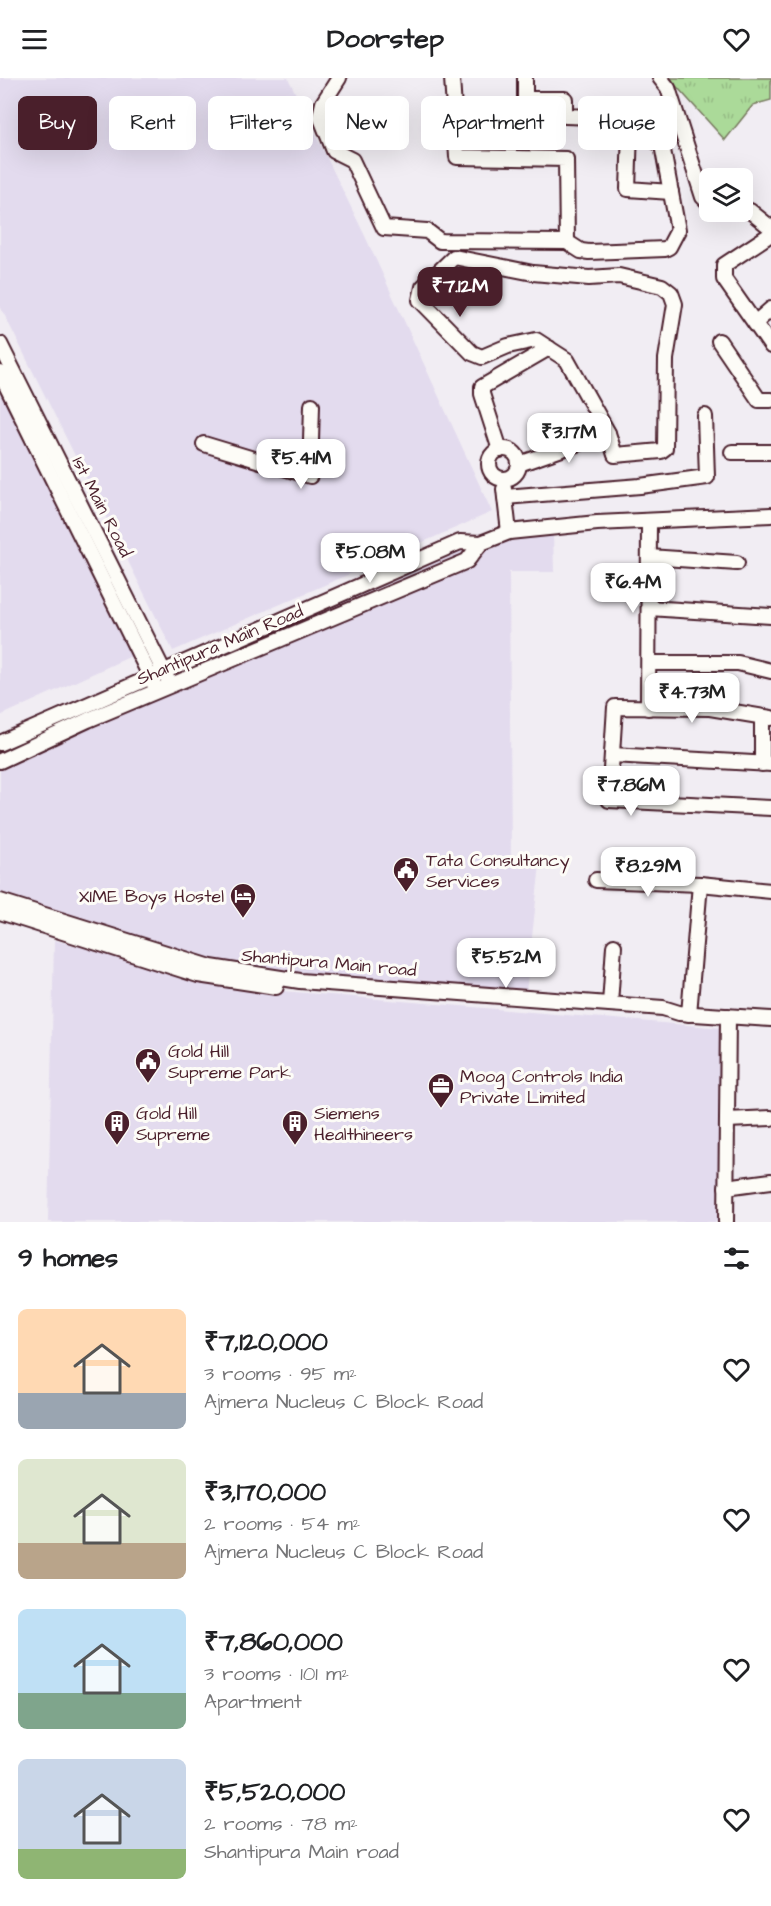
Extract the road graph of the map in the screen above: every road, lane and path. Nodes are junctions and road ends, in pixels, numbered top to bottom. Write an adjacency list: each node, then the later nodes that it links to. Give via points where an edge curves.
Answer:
1 (339, 78): 11 (street, via 323,103 320,116 334,151 352,160 384,228 427,231 443,242)
2 (452, 78): 11 (street, via 457,157 566,159)
3 (525, 78): 7 (street, via 525,99 565,99 565,116 626,118 630,130 628,189)
4 (660, 78): 6 (street, via 668,88)
5 (663, 150): 7 (street)
6 (699, 185)
7 (671, 192): 11 (street, via 678,230 669,247 589,252)
8 (753, 213): 9 (street)
9 (771, 228)
10 (771, 234): 13 (street, via 724,266 724,279)
11 (567, 242)
12 (771, 309): 13 (street)
13 (755, 323): 16 (street)
14 (719, 342): 20 (street)
15 (0, 344): 40 (street, 1st Main Road)
16 (771, 346)
17 (549, 348): 23 (street, via 567,360); 23 (street, via 536,340 477,356 424,305 420,294 423,287 454,257 533,273 589,278 619,276 662,286 671,293 675,304 666,358 667,444 661,451 618,455 613,453); 25 (street, via 482,387)
18 (0, 372): 42 (street, 1st Main Road)
19 (742, 399): 20 (street)
20 (765, 400)
21 (312, 405): 24 (street, via 310,476)
22 (705, 417): 30 (street, via 707,477)
23 (608, 433): 28 (street)
24 (204, 444)
25 (500, 450): 28 (street, via 512,452); 29 (street, via 491,456 489,465)
26 (732, 452): 27 (street)
27 (771, 452)
28 (519, 464): 29 (street, via 511,476)
29 (502, 478): 30 (street)
30 (505, 497): 33 (street)
31 (771, 515): 32 (street)
32 (650, 521): 33 (street); 35 (street)
33 (509, 532): 34 (street)
34 (481, 543): 40 (street, via 460,542 447,547); 43 (street, Shantipura Main Road, via 466,561)
35 (649, 557): 36 (street); 37 (street)
36 (737, 563)
37 (649, 608): 38 (street); 39 (street)
38 (771, 616)
39 (649, 663): 41 (street, via 738,663); 45 (street)
40 (164, 671): 42 (street); 43 (street, 1st Main Road)
41 (771, 671)
42 (151, 677): 44 (street, 1st Main Road); 47 (street)
43 (171, 685): 44 (street, Shantipura Main Road)
44 (158, 691): 49 (street, Shantipura Main Road)
45 (648, 708): 46 (street, via 710,708); 48 (street, via 615,707)
46 (767, 717): 50 (street)
47 (0, 743)
48 (612, 755): 50 (street); 51 (street, via 609,800)
49 (0, 761)
50 (766, 764)
51 (771, 808)
52 (596, 880): 53 (street)
53 (700, 884): 54 (street); 59 (street)
54 (771, 891)
55 (0, 901): 58 (street, Shantipura Main road, via 226,971 300,981)
56 (0, 912): 59 (street, Shantipura Main Road, via 198,975 236,983 651,1015)
57 (614, 946): 58 (street)
58 (610, 1004): 59 (street, Shantipura Main road, via 663,1008)
59 (684, 1014): 60 (street, Shantipura Main road)
60 (728, 1016): 61 (street, Shantipura Main road); 63 (street)
61 (771, 1019)
62 (771, 1118): 63 (street)
63 (727, 1120): 65 (street)
64 (771, 1181): 65 (street)
65 (726, 1187): 66 (street)
66 (726, 1222)

